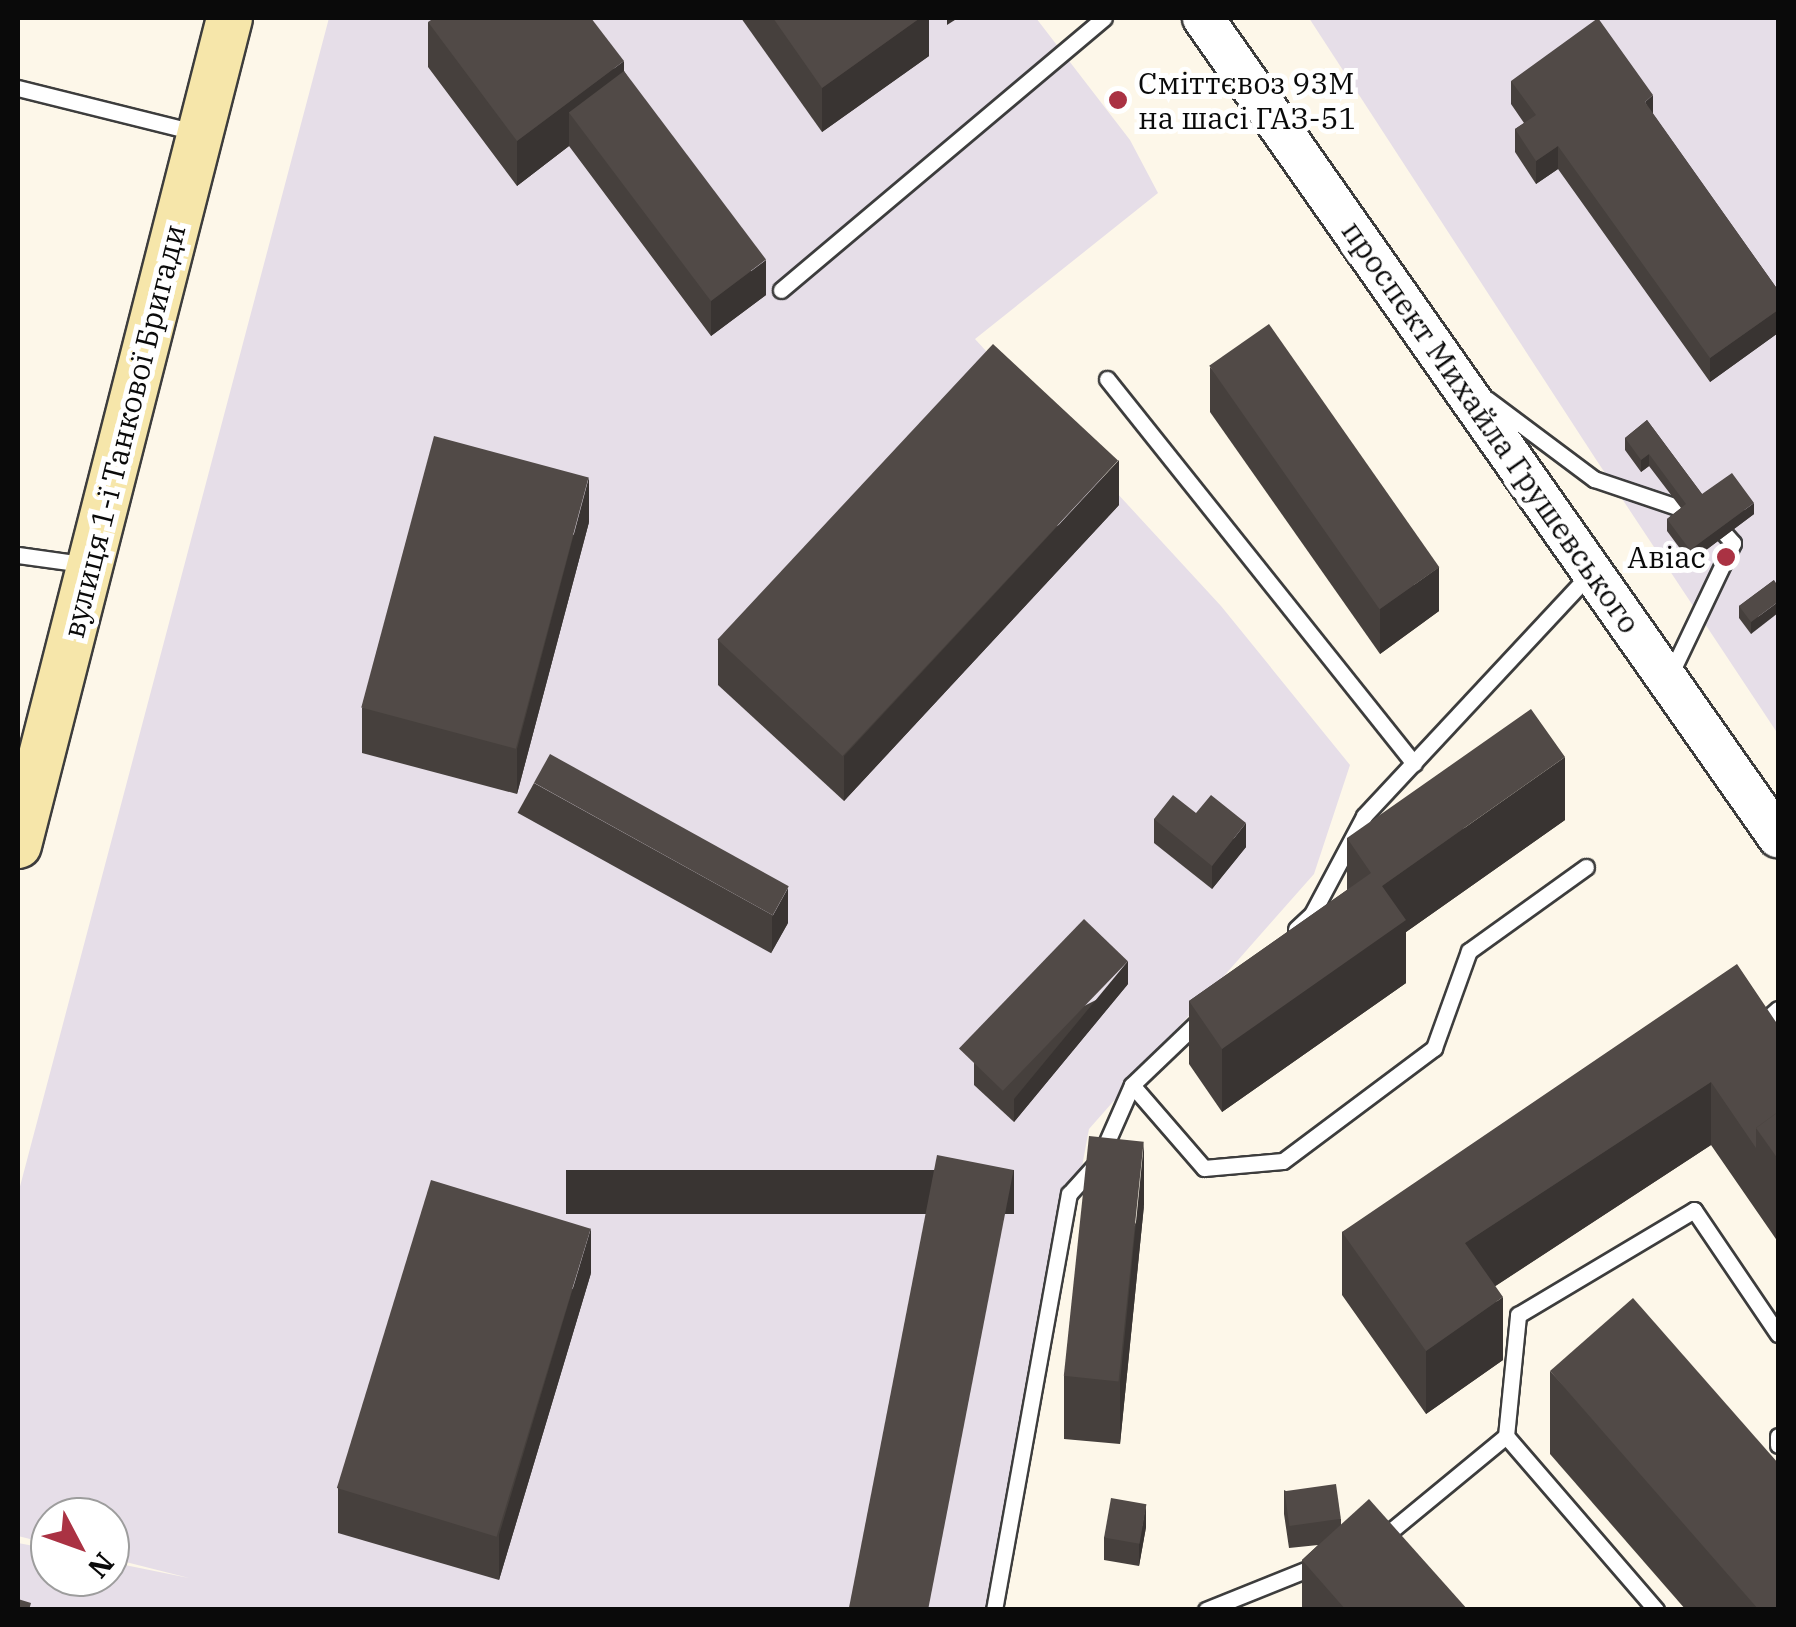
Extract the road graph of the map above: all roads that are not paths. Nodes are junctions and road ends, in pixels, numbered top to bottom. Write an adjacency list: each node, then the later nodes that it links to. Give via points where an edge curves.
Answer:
1 (229, 18): 5 (main road, вулиця 1-ї Танкової Бригади)
2 (1104, 18): 6 (lane)
3 (1203, 18): 8 (street, проспект Михайла Грушевського)
4 (18, 88): 5 (lane)
5 (200, 134): 12 (main road, вулиця 1-ї Танкової Бригади)
6 (781, 290)
7 (1107, 379): 15 (lane)
8 (1462, 381): 9 (lane, via 1594,480); 13 (street, проспект Михайла Грушевського)
9 (1676, 507)
10 (1726, 534): 14 (lane, via 1733,543)
11 (18, 555): 12 (lane)
12 (90, 566): 17 (main road, вулиця 1-ї Танкової Бригади)
13 (1592, 572): 14 (street, проспект Михайла Грушевського); 15 (lane)
14 (1668, 682): 16 (street, проспект Михайла Грушевського)
15 (1414, 763): 19 (lane, via 1364,816 1312,914)
16 (1778, 836)
17 (18, 845)
18 (1586, 867): 23 (lane, via 1469,951 1434,1048 1283,1161 1204,1168)
19 (1284, 940)
20 (1215, 1006): 23 (lane)
21 (1778, 1008): 22 (lane, via 1761,1024)
22 (1778, 1049)
23 (1132, 1085): 30 (lane, via 1098,1162 1069,1194)
24 (1778, 1334): 25 (lane, via 1694,1210 1518,1315)
25 (1506, 1436): 28 (lane, via 1390,1536); 32 (lane)
26 (1778, 1436): 27 (lane)
27 (1778, 1445)
28 (1372, 1543)
29 (1335, 1558): 31 (lane)
30 (994, 1610)
31 (1206, 1610)
32 (1656, 1610)

